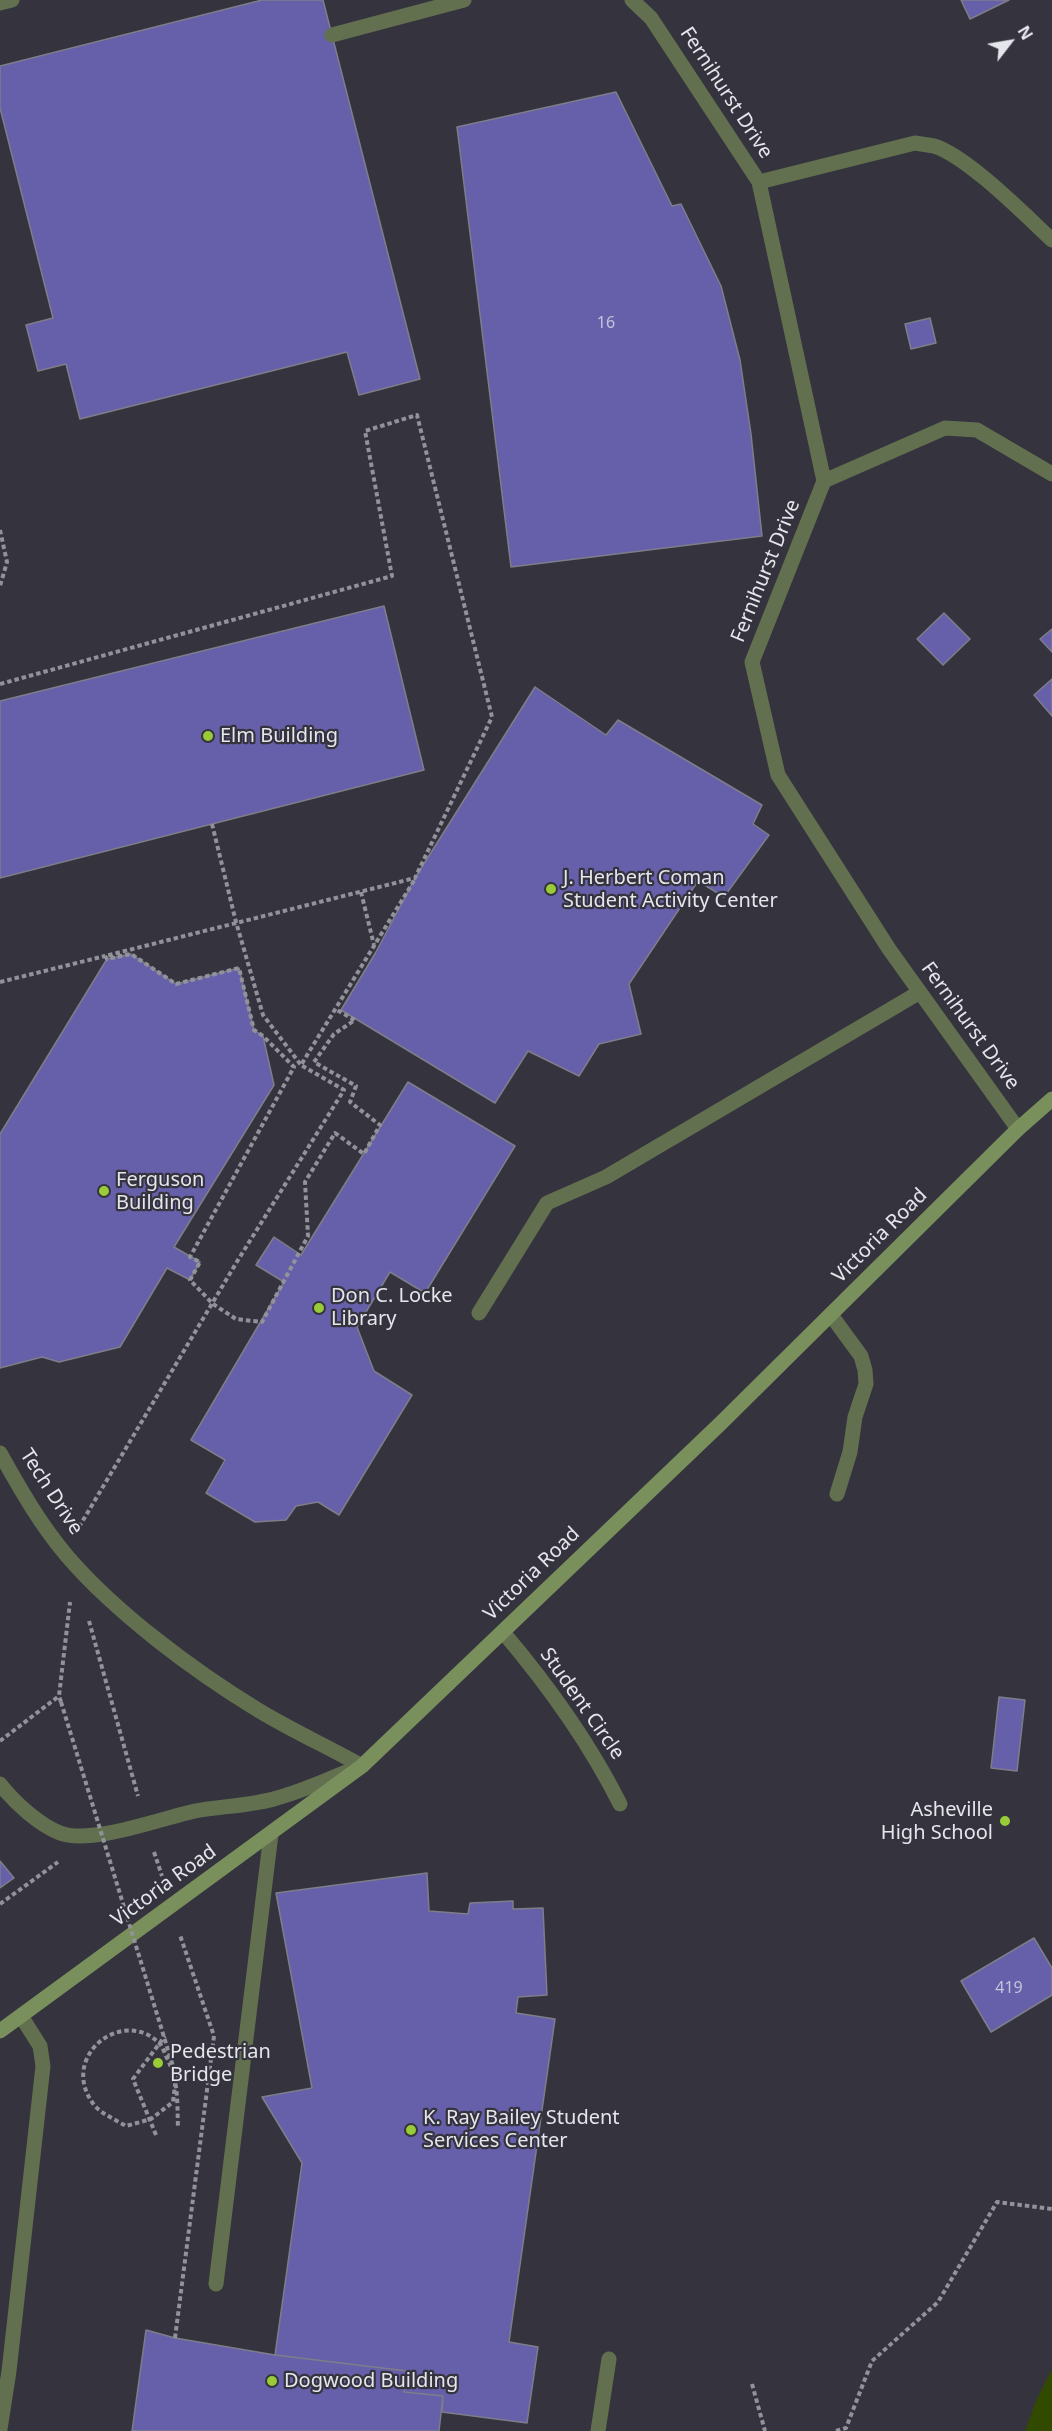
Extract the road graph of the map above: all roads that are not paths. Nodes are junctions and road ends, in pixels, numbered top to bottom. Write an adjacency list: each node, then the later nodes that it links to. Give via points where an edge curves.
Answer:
1 (12, 0): 4 (lane)
2 (464, 0): 5 (lane)
3 (632, 0): 6 (lane, Fernihurst Drive, via 651,18)
4 (0, 3)
5 (332, 35)
6 (759, 182): 7 (lane, via 915,143 935,146 956,157 998,190); 9 (lane, Fernihurst Drive)
7 (1052, 240)
8 (1052, 474): 9 (lane, via 977,430 945,428)
9 (824, 481): 10 (lane, Fernihurst Drive, via 752,662 778,775)
10 (920, 992): 12 (lane, Fernihurst Drive); 13 (lane, via 606,1178 547,1203)
11 (1052, 1099): 12 (street, Victoria Road)
12 (1018, 1129): 14 (street, Victoria Road)
13 (479, 1313)
14 (831, 1315): 16 (lane, via 861,1356 866,1384); 17 (street, Victoria Road)
15 (0, 1453): 18 (lane, Tech Drive, via 36,1515 66,1554 127,1614 201,1672 258,1710)
16 (837, 1494)
17 (503, 1632): 18 (street, Victoria Road); 20 (lane, Student Circle, via 567,1716 605,1773)
18 (362, 1766): 19 (lane, via 276,1799 192,1812 86,1836 61,1834 34,1817); 21 (street, Victoria Road)
19 (0, 1784)
20 (620, 1804)
21 (271, 1834): 22 (street, Victoria Road); 24 (lane)
22 (21, 2016): 23 (street, Victoria Road); 26 (lane, via 40,2046 43,2066)
23 (0, 2031)
24 (216, 2284)
25 (609, 2359): 27 (lane)
26 (0, 2429)
27 (598, 2431)

